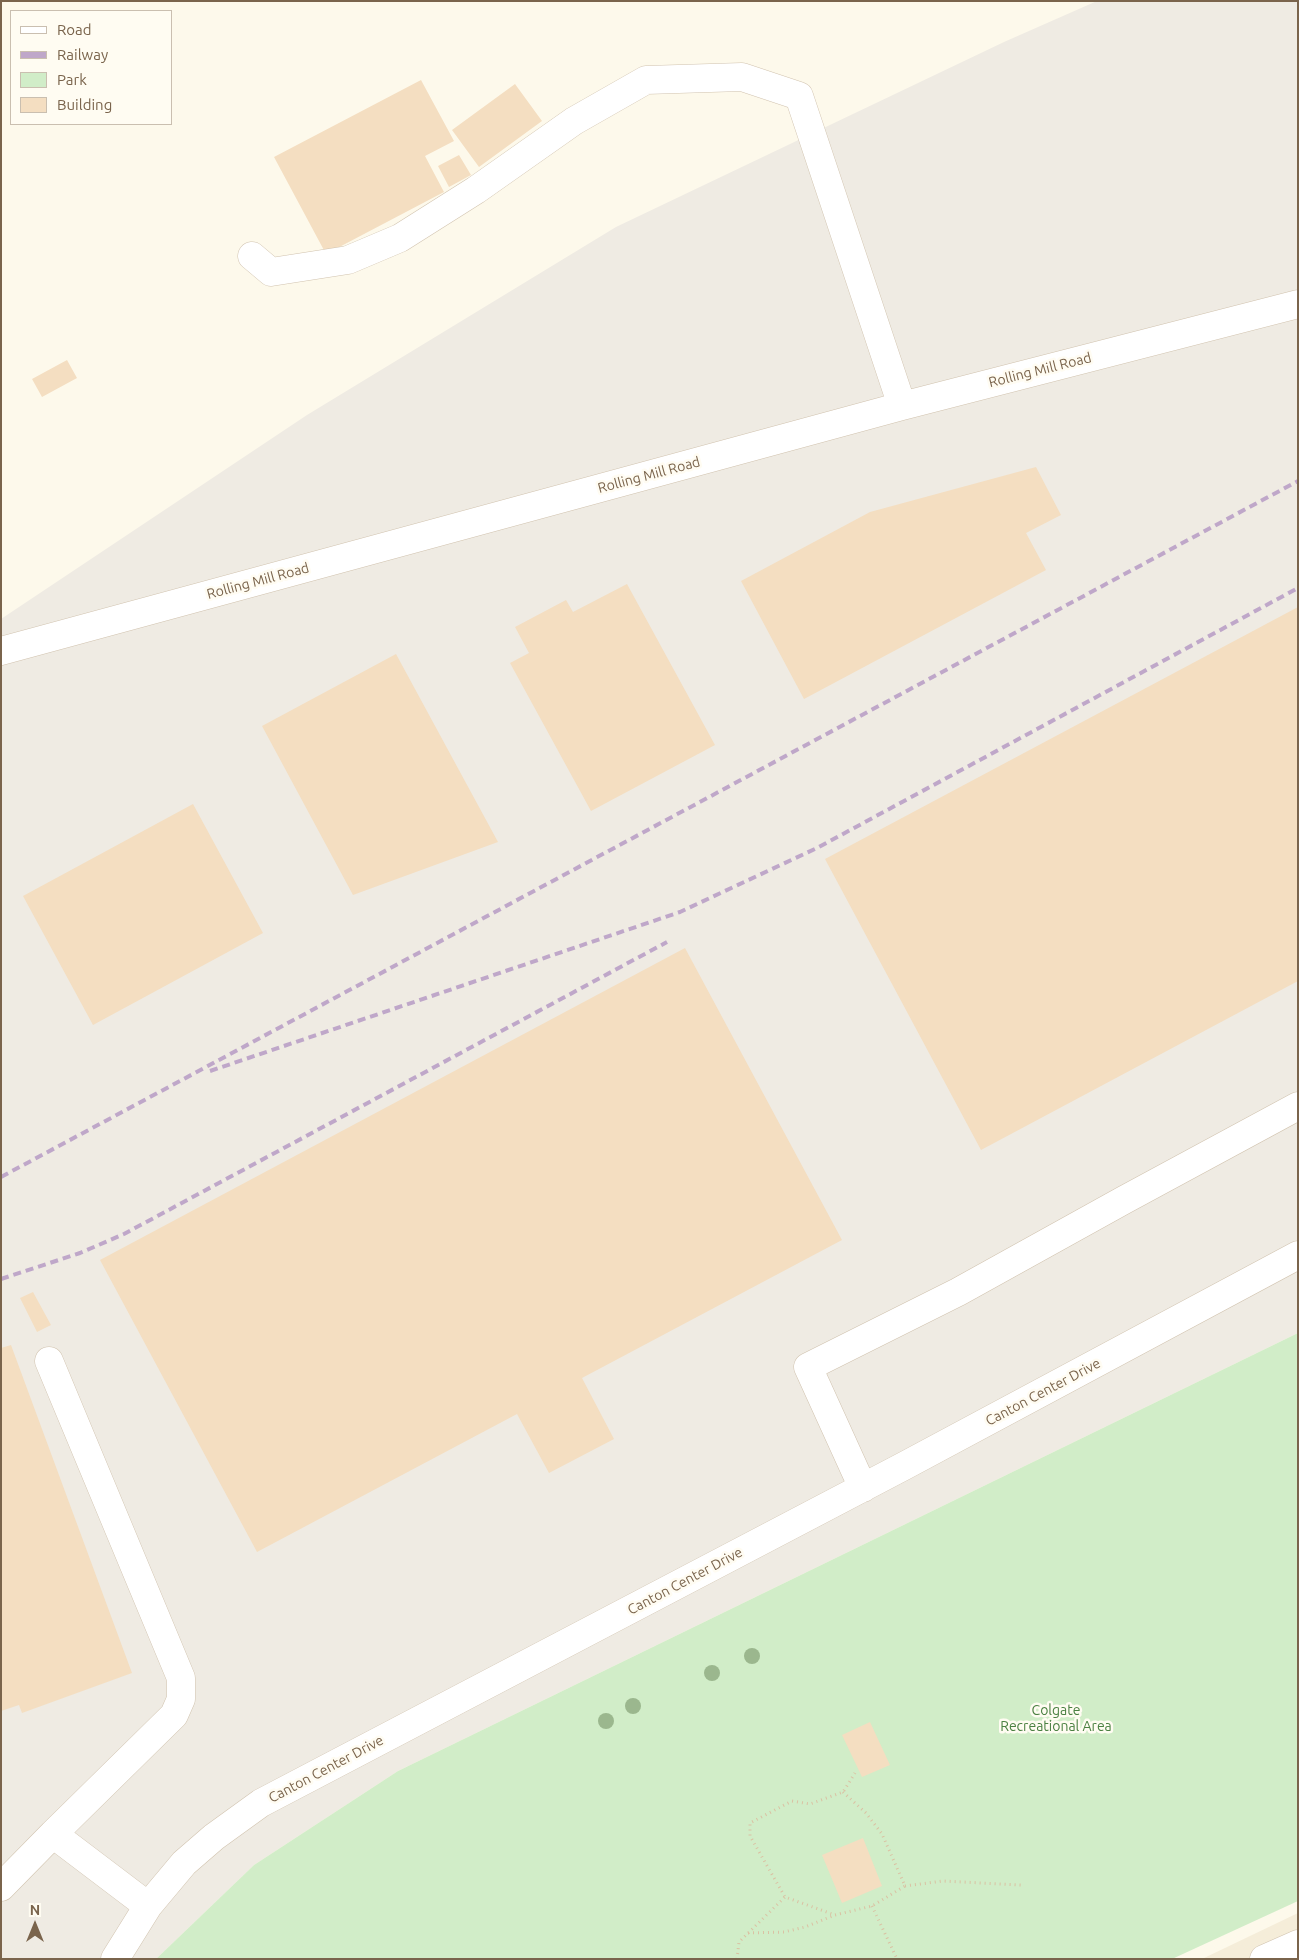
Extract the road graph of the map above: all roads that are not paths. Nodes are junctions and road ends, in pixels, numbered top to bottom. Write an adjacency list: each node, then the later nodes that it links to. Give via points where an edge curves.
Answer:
1 (252, 256): 3 (street, via 271,272 348,260 400,238 476,190 574,121 646,80 742,77 799,96)
2 (1298, 304): 3 (street, Rolling Mill Road)
3 (902, 406): 4 (street, Rolling Mill Road)
4 (1, 651)
5 (1298, 1106): 8 (street, via 958,1292 808,1367)
6 (1298, 1255): 8 (street, Canton Center Drive)
7 (49, 1361): 9 (street, via 181,1678 181,1699 174,1715)
8 (863, 1488): 11 (street, Canton Center Drive, via 262,1803 184,1863)
9 (53, 1834): 10 (street); 11 (street)
10 (1, 1887)
11 (148, 1906): 13 (street, Canton Center Drive)
12 (1298, 1944): 14 (street)
13 (115, 1959)
14 (1264, 1959)

